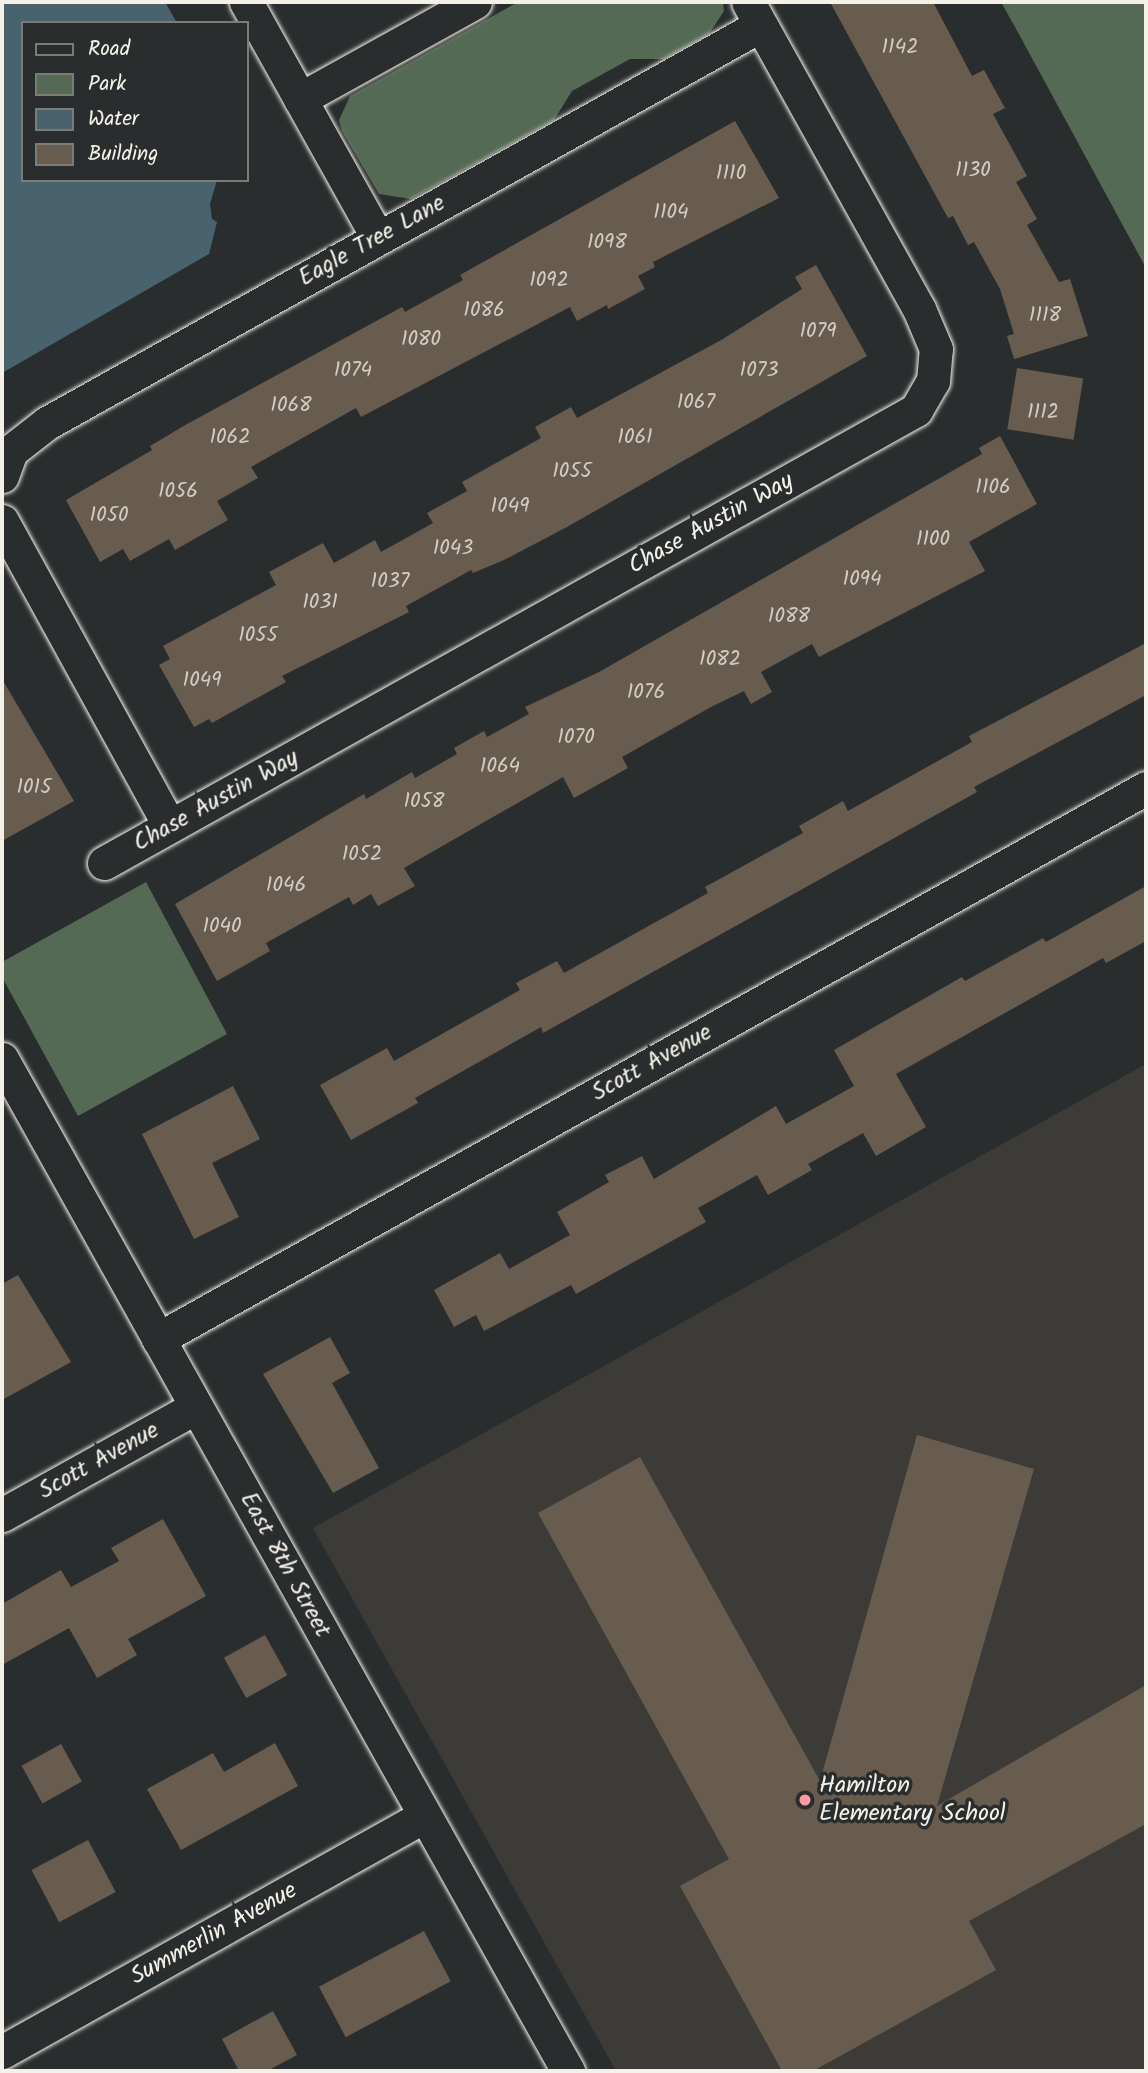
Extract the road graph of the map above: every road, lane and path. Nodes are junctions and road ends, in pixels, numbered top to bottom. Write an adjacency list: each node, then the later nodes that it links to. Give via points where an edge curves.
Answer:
1 (246, 2): 4 (street)
2 (475, 2): 4 (street)
3 (755, 14): 5 (street, Eagle Tree Lane); 9 (street, Chase Austin Way, via 919,309 936,349 933,381 916,410)
4 (300, 99): 5 (street)
5 (378, 238): 6 (street, Eagle Tree Lane, via 47,423 11,451)
6 (2, 476)
7 (2, 521): 9 (street)
8 (1146, 788): 12 (street, Scott Avenue)
9 (170, 826): 10 (street, Chase Austin Way)
10 (104, 863)
11 (2, 1059): 12 (street, East 8th Street)
12 (158, 1339): 13 (street, East 8th Street)
13 (196, 1406): 14 (street, Scott Avenue); 15 (street, East 8th Street)
14 (2, 1515)
15 (425, 1816): 16 (street, Summerlin Avenue); 17 (street, East 8th Street)
16 (2, 2052)
17 (568, 2071)

